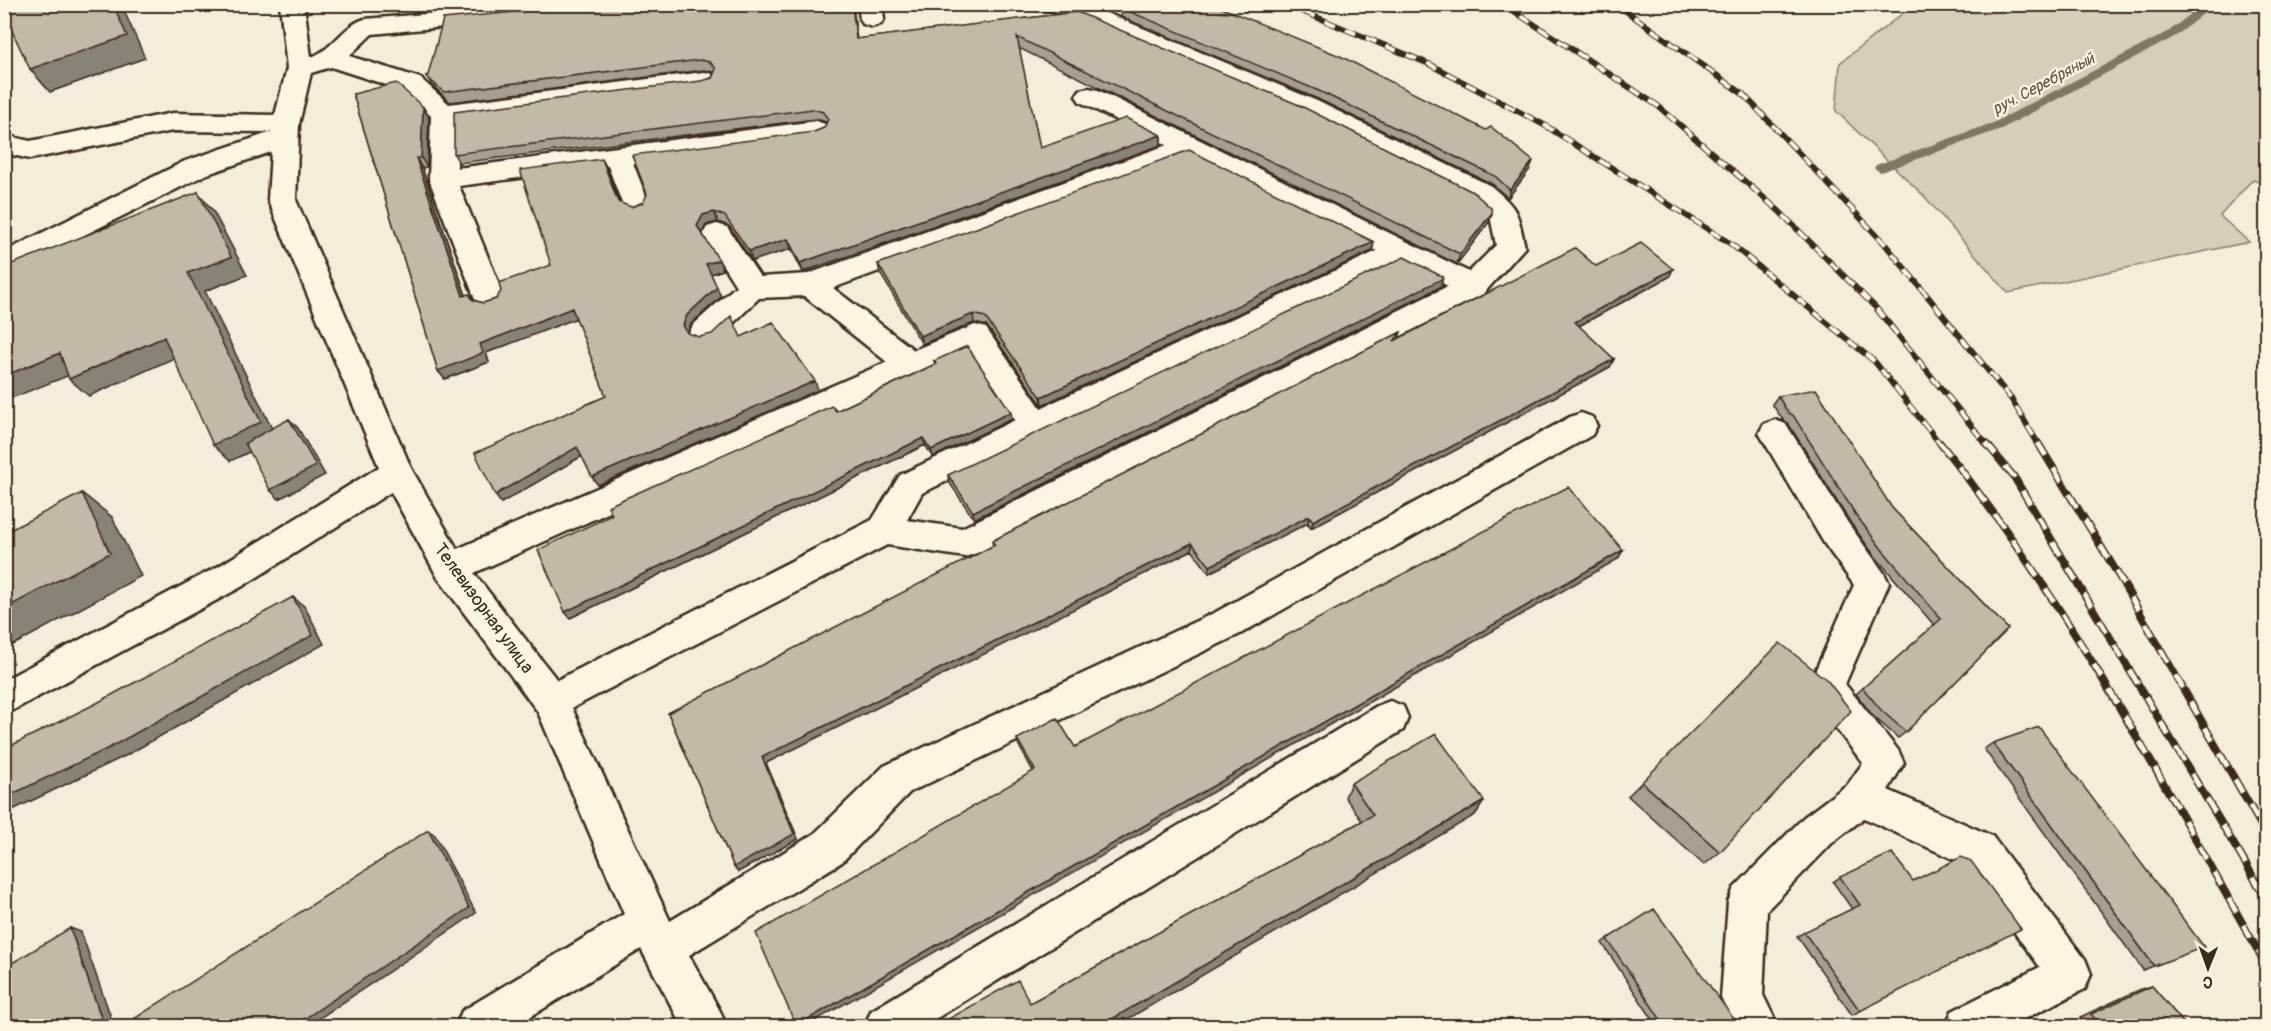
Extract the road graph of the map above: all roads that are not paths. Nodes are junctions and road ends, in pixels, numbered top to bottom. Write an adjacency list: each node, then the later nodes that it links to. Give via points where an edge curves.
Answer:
1 (292, 4): 4 (lane, Телевизорная улица)
2 (1052, 4): 19 (lane, via 1072,8 1308,107 1481,193 1503,212 1511,247)
3 (504, 14): 4 (lane, via 365,27)
4 (316, 64): 7 (lane, via 411,84); 9 (lane, Телевизорная улица)
5 (704, 80): 7 (lane)
6 (1089, 96): 11 (lane)
7 (444, 113): 13 (lane)
8 (816, 130): 12 (lane)
9 (286, 131): 10 (lane, via 173,122 30,150); 17 (lane, via 195,168); 27 (lane, Телевизорная улица, via 282,200)
10 (4, 144)
11 (1192, 146): 16 (lane); 18 (lane)
12 (618, 158): 13 (lane); 14 (lane)
13 (443, 179): 21 (lane)
14 (635, 204)
15 (717, 234): 20 (lane)
16 (1402, 251): 19 (lane); 24 (lane)
17 (4, 265)
18 (810, 285): 20 (lane); 23 (lane)
19 (1473, 286): 28 (lane, via 965,543)
20 (752, 288): 22 (lane)
21 (490, 299)
22 (704, 333)
23 (910, 364): 24 (lane, via 975,336); 29 (lane)
24 (1035, 425): 28 (lane, via 911,484)
25 (1581, 426): 34 (lane, via 1228,623 897,779 828,848)
26 (1775, 434): 33 (lane, via 1836,534 1872,583 1826,687 1885,763)
27 (397, 472): 29 (lane, Телевизорная улица); 30 (lane, via 231,576)
28 (884, 530): 31 (lane)
29 (450, 568): 31 (lane, Телевизорная улица)
30 (4, 699)
31 (551, 700): 34 (lane, Телевизорная улица)
32 (1390, 718): 37 (lane)
33 (1861, 797): 38 (lane, via 1818,830 1748,902 1742,998); 39 (lane, via 1978,850 2070,974)
34 (654, 936): 35 (lane); 36 (lane, Телевизорная улица)
35 (477, 1026)
36 (705, 1026)
37 (886, 1026)
38 (1757, 1026)
39 (1967, 1026)

